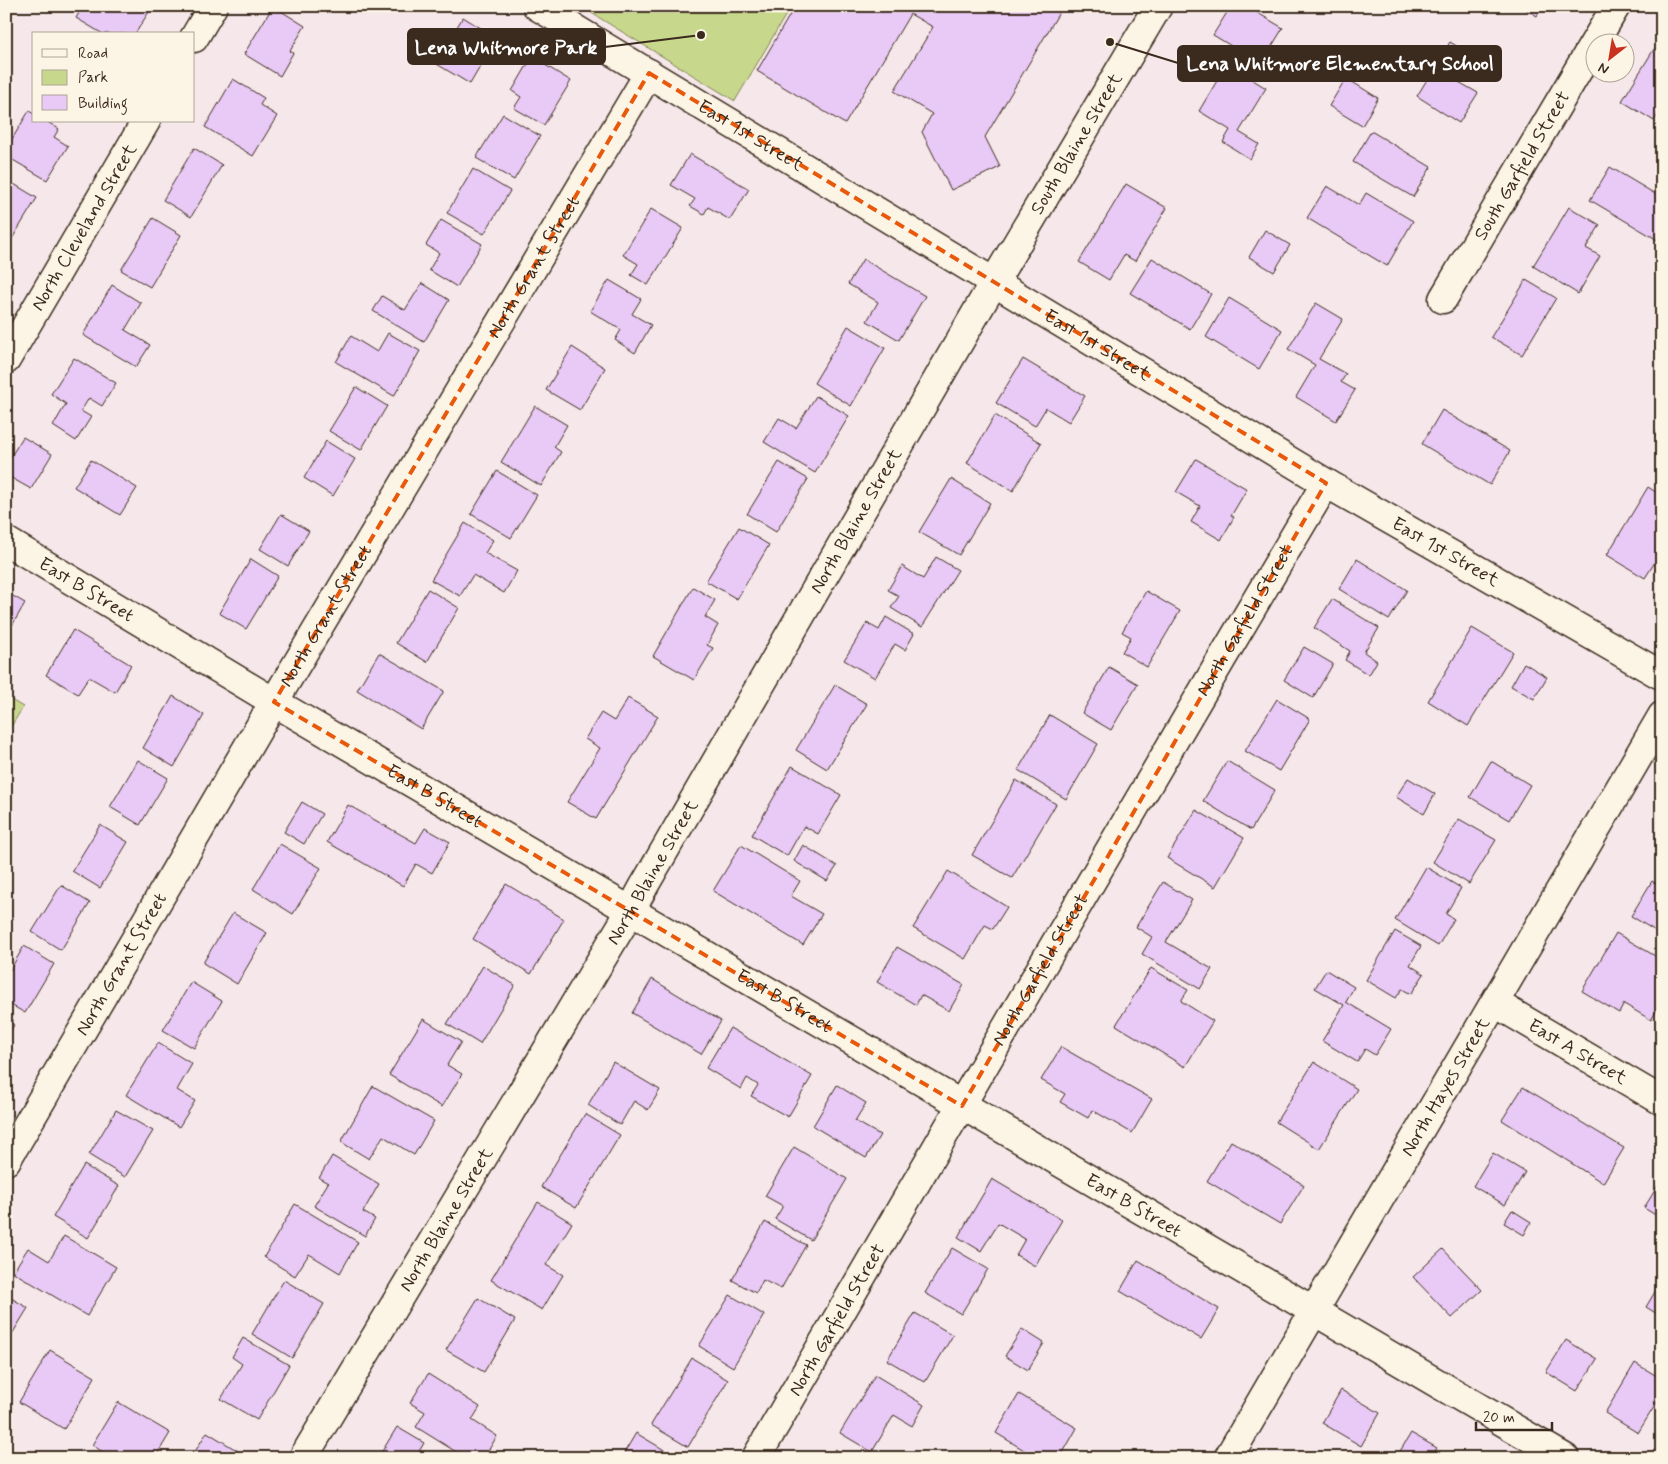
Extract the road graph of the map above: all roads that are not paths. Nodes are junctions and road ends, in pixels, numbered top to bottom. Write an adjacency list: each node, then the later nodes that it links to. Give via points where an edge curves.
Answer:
1 (212, 6): 5 (street)
2 (537, 6): 6 (street, East 1st Street)
3 (1158, 6): 8 (street, South Blaine Street)
4 (1616, 6): 9 (street, South Garfield Street)
5 (195, 36)
6 (649, 73): 8 (street, East 1st Street); 14 (street, North Grant Street)
7 (145, 122): 10 (street, North Cleveland Street)
8 (994, 282): 11 (street, East 1st Street); 16 (street, North Blaine Street)
9 (1443, 299)
10 (6, 360)
11 (1326, 483): 13 (street, East 1st Street); 19 (street, North Garfield Street)
12 (6, 541): 14 (street, East B Street)
13 (1662, 674)
14 (274, 702): 16 (street, East B Street); 20 (street, North Grant Street)
15 (1662, 716): 17 (street, North Hayes Street)
16 (631, 910): 19 (street, East B Street); 22 (street, North Blaine Street)
17 (1495, 1003): 18 (street, East A Street); 21 (street, North Hayes Street)
18 (1662, 1101)
19 (962, 1106): 21 (street, East B Street); 23 (street, North Garfield Street)
20 (6, 1161)
21 (1314, 1311): 24 (street, North Hayes Street); 25 (street, East B Street)
22 (304, 1458)
23 (756, 1458)
24 (1228, 1458)
25 (1564, 1458)

